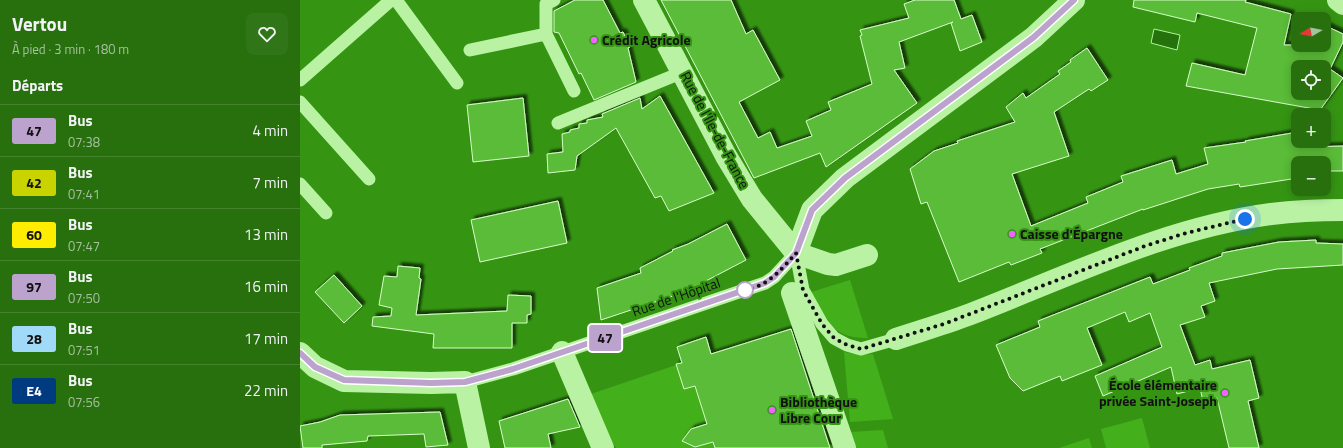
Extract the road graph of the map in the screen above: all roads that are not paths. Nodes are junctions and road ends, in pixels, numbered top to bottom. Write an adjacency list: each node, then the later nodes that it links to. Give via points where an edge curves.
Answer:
1 (391, 0): 11 (lane)
2 (396, 0): 12 (lane)
3 (554, 0): 8 (lane, via 546,4)
4 (644, 0): 10 (street, Rue de l'Île-de-France)
5 (1074, 0): 20 (street, via 1034,37 845,178 812,210)
6 (1338, 0): 7 (street)
7 (1343, 4)
8 (546, 34): 9 (lane); 13 (lane)
9 (470, 50)
10 (683, 72): 15 (lane); 20 (street, Rue de l'Île-de-France, via 726,156 752,199)
11 (300, 80)
12 (457, 83)
13 (574, 91)
14 (300, 102): 16 (lane)
15 (558, 123)
16 (369, 179)
17 (300, 184): 19 (lane)
18 (1343, 210): 23 (street, via 1270,214 1186,233 1090,266 944,324)
19 (326, 213)
20 (796, 253): 21 (street, via 836,265); 23 (lane, via 803,290 822,324 834,338 861,349); 24 (lane, Rue de l'Hôpital, via 765,283)
21 (866, 255)
22 (792, 293): 29 (street)
23 (896, 339)
24 (562, 352): 26 (lane, Rue de l'Hôpital); 28 (street)
25 (300, 353): 26 (street, via 315,367 344,380)
26 (465, 382): 27 (street)
27 (479, 448)
28 (603, 448)
29 (846, 448)

